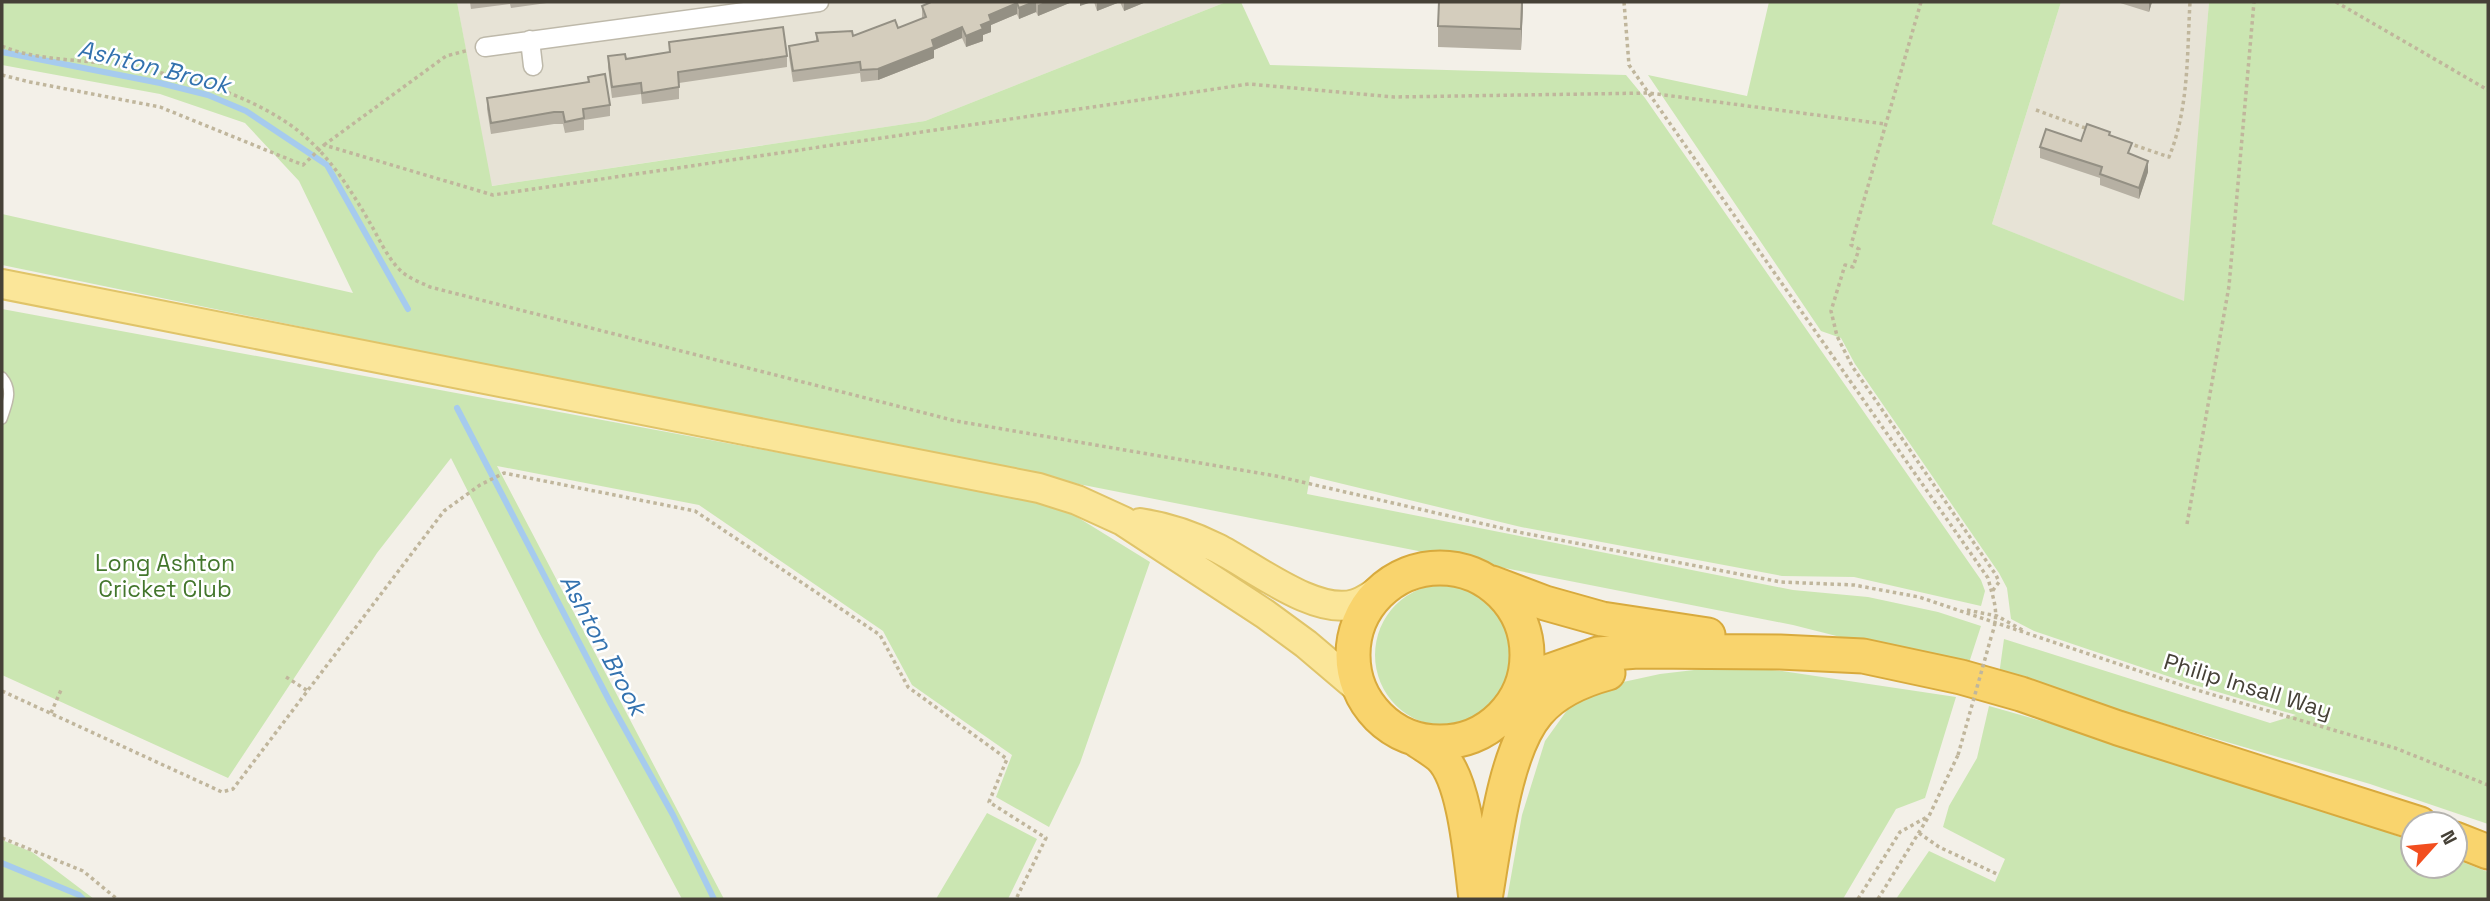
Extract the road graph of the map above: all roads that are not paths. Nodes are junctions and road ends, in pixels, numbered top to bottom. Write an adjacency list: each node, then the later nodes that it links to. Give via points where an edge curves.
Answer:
1 (819, 2): 2 (street)
2 (530, 40): 3 (street); 4 (street)
3 (485, 47)
4 (533, 66)
5 (2, 284): 8 (main road, via 1039,488)
6 (2, 377): 7 (lane, via 9,385)
7 (2, 419)
8 (1123, 521): 9 (main road, via 1163,526 1216,547 1313,602 1333,607 1356,604); 12 (main road, via 1265,614)
9 (1396, 578): 10 (highway, via 1419,569 1444,567); 12 (highway, via 1372,599 1357,627 1352,658)
10 (1490, 583): 11 (highway, via 1602,619 1730,639); 13 (highway, via 1509,601 1522,626 1528,653)
11 (1780, 652): 13 (highway, via 1598,654); 15 (highway, via 1863,656 1973,681); 21 (highway, via 1662,663 1568,687 1537,713 1515,752)
12 (1359, 689): 14 (highway, via 1373,712 1393,729)
13 (1518, 693): 14 (highway, via 1493,725 1470,738 1443,743); 21 (highway, via 1502,729 1491,785)
14 (1417, 740): 20 (highway, via 1441,757 1452,774)
15 (2399, 818)
16 (2469, 838): 17 (highway)
17 (2488, 843)
18 (2469, 845): 19 (highway)
19 (2488, 852)
20 (1476, 899)
21 (1484, 899)

